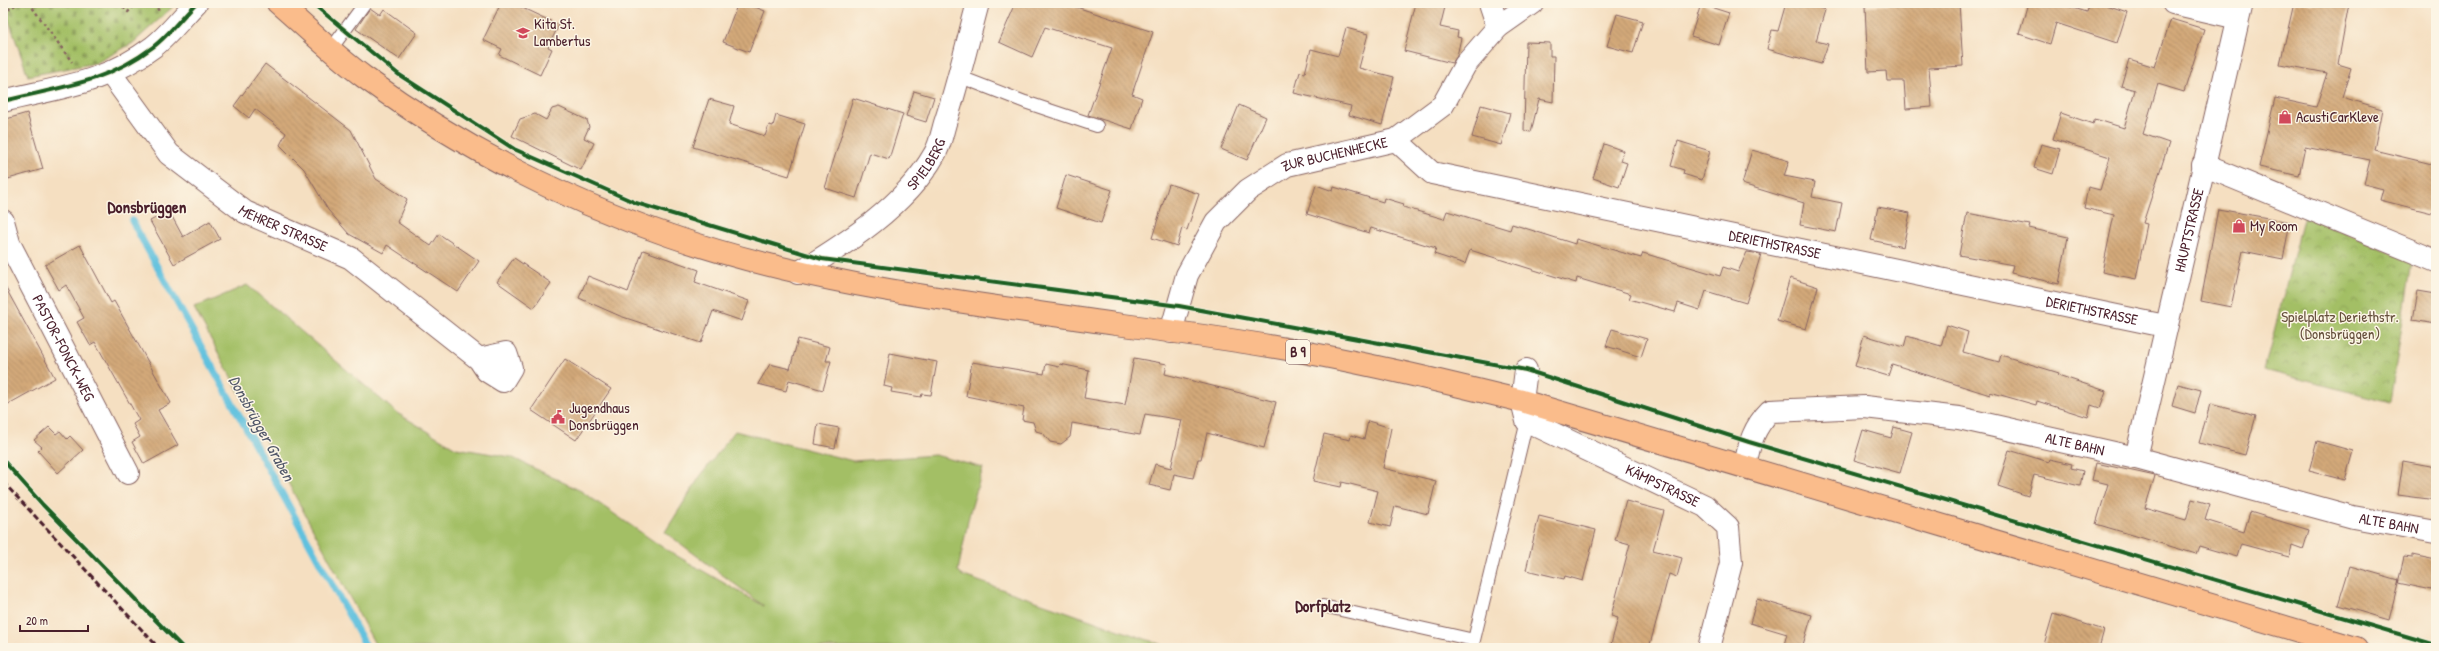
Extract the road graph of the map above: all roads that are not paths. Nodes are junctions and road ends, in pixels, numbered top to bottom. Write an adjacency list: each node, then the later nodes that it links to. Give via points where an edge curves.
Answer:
1 (196, 3): 11 (street, via 154,46)
2 (278, 3): 10 (main road, B 9)
3 (365, 3): 10 (lane)
4 (978, 3): 12 (street, SPIELBERG)
5 (1490, 3): 9 (street)
6 (1532, 3): 9 (street, ZUR BUCHENHECKE)
7 (2173, 3): 8 (street)
8 (2240, 11): 16 (street, HAUPTSTRASSE)
9 (1498, 27): 15 (street, ZUR BUCHENHECKE, via 1465,65 1443,105)
10 (331, 49): 19 (main road, B 9, via 362,76 430,122 501,163 595,207 672,237)
11 (111, 74): 13 (street, via 42,94); 22 (street, MEHRER STRASSE, via 169,154 245,212 351,258)
12 (958, 76): 14 (lane); 19 (street, SPIELBERG, via 935,154 917,178 885,212)
13 (3, 101)
14 (1097, 126)
15 (1396, 140): 20 (street, DERIETHSTRASSE, via 1432,173); 21 (street, ZUR BUCHENHECKE, via 1287,165 1248,190 1216,222 1187,275)
16 (2203, 165): 18 (street); 20 (street, HAUPTSTRASSE)
17 (3, 221): 27 (street, PASTOR-FONCK-WEG, via 9,243)
18 (2436, 261)
19 (798, 274): 21 (main road, B 9, via 916,295)
20 (2165, 326): 25 (street, HAUPTSTRASSE)
21 (1171, 332): 24 (main road, B 9, via 1276,347 1439,381)
22 (479, 359)
23 (1526, 370): 24 (street)
24 (1525, 411): 26 (main road, B 9); 29 (lane, via 1474,640); 30 (street, KÄMPSTRASSE, via 1705,506 1728,527 1731,563)
25 (2136, 458): 26 (street, ALTE BAHN, via 1959,418 1865,407 1770,410 1760,421 1749,442); 28 (street, ALTE BAHN, via 2353,517)
26 (1745, 466): 31 (main road, B 9)
27 (128, 473)
28 (2436, 532)
29 (1323, 606)
30 (1709, 648)
31 (2356, 648)

